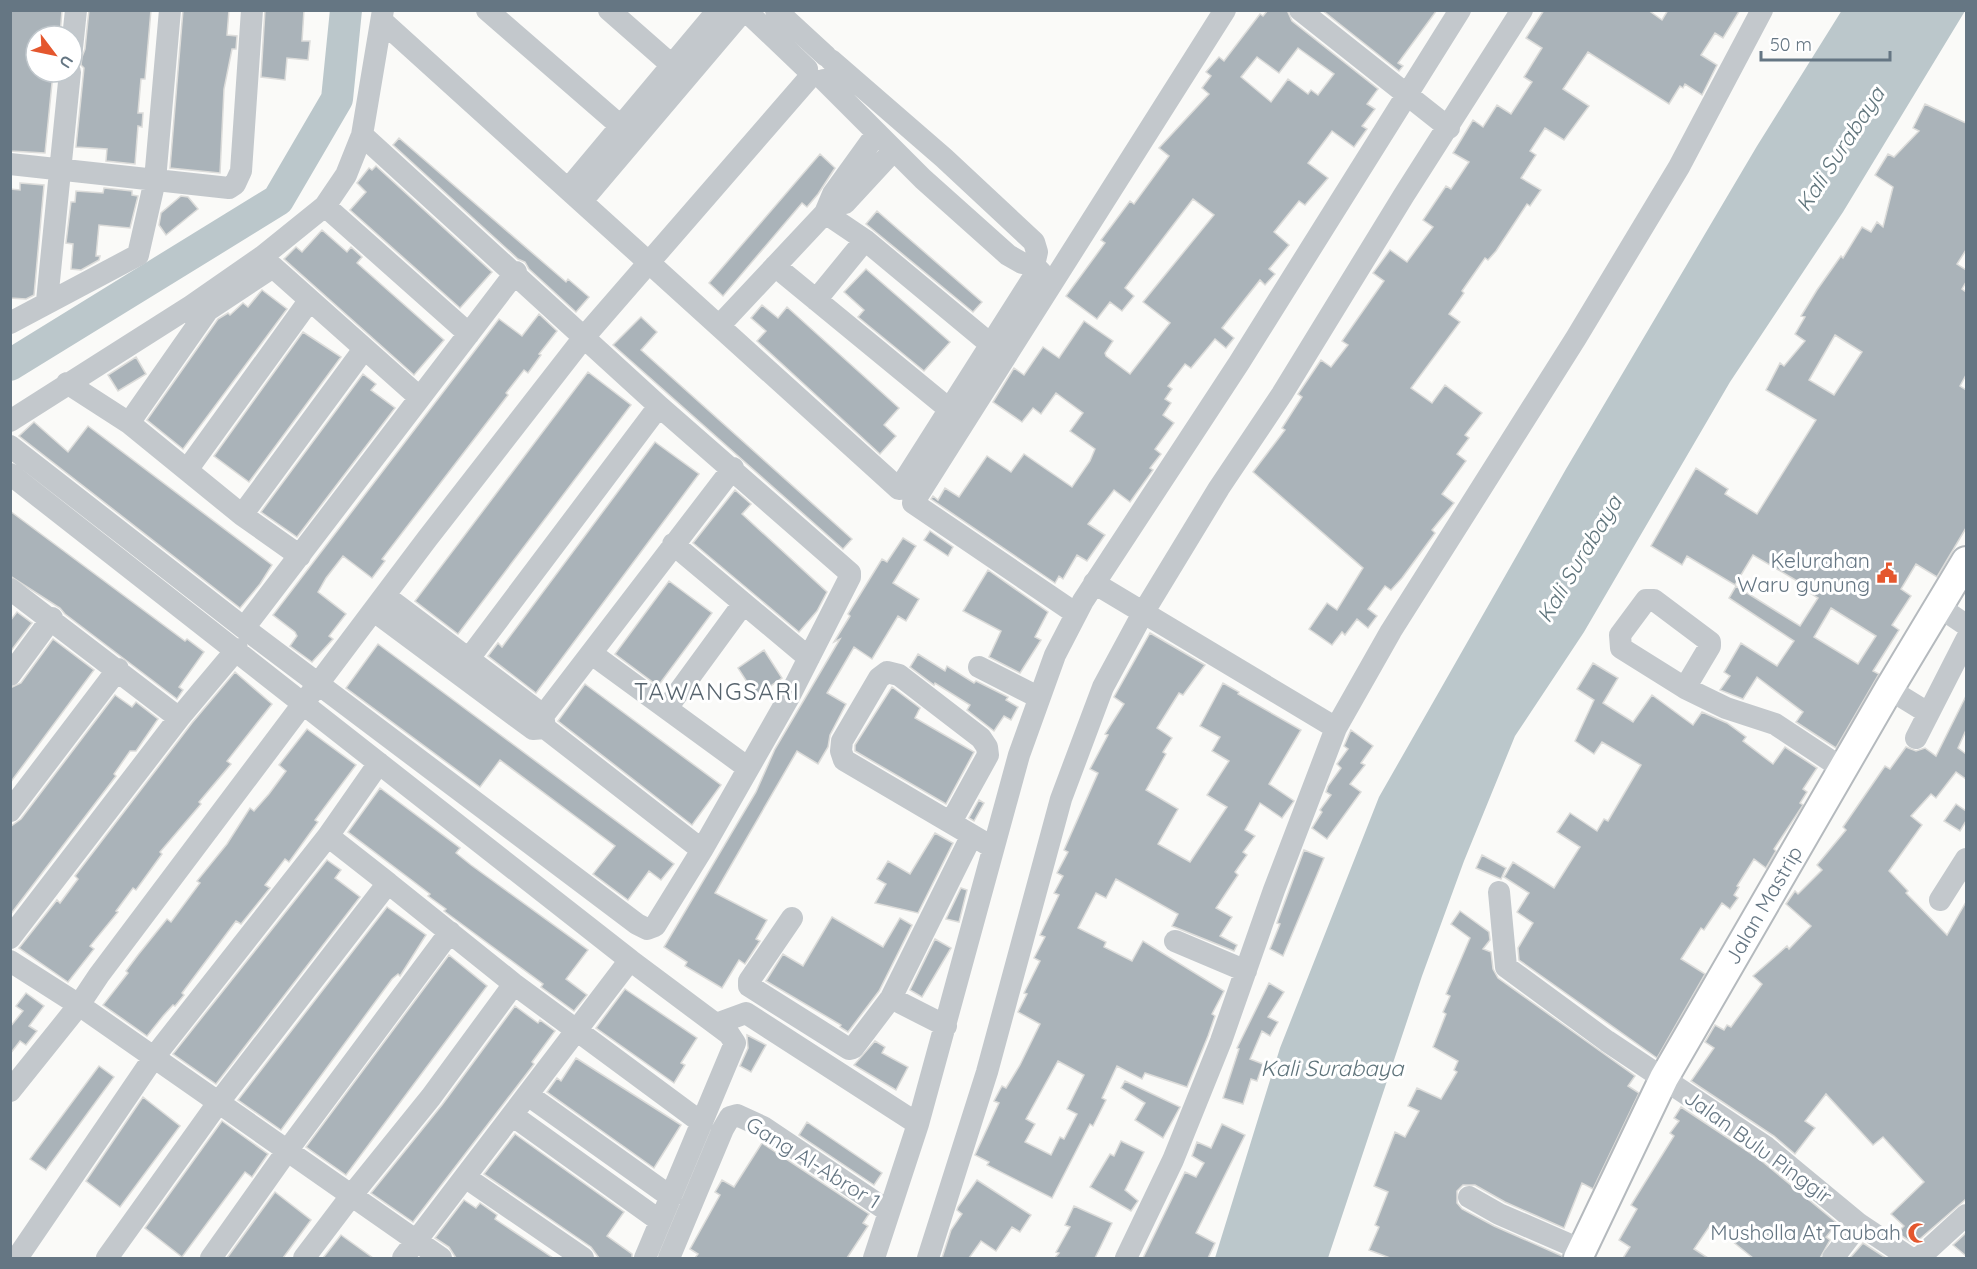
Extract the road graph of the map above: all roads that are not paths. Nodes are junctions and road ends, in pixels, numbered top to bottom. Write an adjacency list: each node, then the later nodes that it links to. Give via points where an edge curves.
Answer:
1 (170, 10): 27 (street)
2 (252, 10): 27 (street, via 238,180 229,188)
3 (487, 10): 19 (street)
4 (609, 10): 15 (street)
5 (718, 10): 15 (street)
6 (745, 10): 14 (street); 15 (street)
7 (776, 10): 14 (street)
8 (1225, 10): 35 (street)
9 (1300, 10): 17 (street)
10 (1460, 10): 17 (street)
11 (1522, 10): 18 (street)
12 (1762, 10): 86 (street, via 1679,167 1391,631)
13 (382, 16): 21 (street); 28 (street)
14 (820, 69): 20 (street); 23 (street); 32 (street)
15 (678, 71): 19 (street)
16 (69, 84): 25 (street)
17 (1410, 99): 18 (street); 59 (street)
18 (1445, 126): 64 (street)
19 (627, 133): 28 (street)
20 (877, 133): 22 (street); 30 (street, via 833,194)
21 (362, 135): 29 (street, via 345,175); 34 (street)
22 (894, 150): 26 (street); 30 (street, via 845,203)
23 (944, 158): 26 (street); 35 (street, via 1034,242)
24 (10, 164): 25 (street)
25 (60, 169): 27 (street); 37 (street)
26 (923, 179): 35 (street, via 1008,255)
27 (155, 180): 37 (street, via 138,255)
28 (575, 194): 32 (street)
29 (325, 206): 41 (street); 45 (street, via 191,306)
30 (828, 209): 31 (street); 33 (street)
31 (865, 240): 36 (street); 43 (street)
32 (648, 263): 40 (street); 42 (street)
33 (775, 266): 36 (street); 40 (street)
34 (516, 272): 41 (street); 42 (street)
35 (1041, 273): 43 (street); 65 (street, via 914,503)
36 (816, 300): 48 (street)
37 (47, 301): 39 (street)
38 (309, 301): 44 (street); 50 (street, via 273,267 215,304 202,316); 53 (street)
39 (10, 323)
40 (719, 326): 48 (street, via 899,489)
41 (469, 334): 46 (street)
42 (585, 336): 47 (street); 61 (street)
43 (989, 343): 48 (street)
44 (363, 349): 46 (street); 55 (street)
45 (67, 383): 49 (street); 50 (street)
46 (419, 397): 57 (street)
47 (659, 406): 52 (street); 73 (street)
48 (950, 409)
49 (10, 421)
50 (129, 423): 53 (street)
51 (10, 446): 68 (street)
52 (733, 468): 56 (street); 72 (street, via 849,570 850,577)
53 (187, 470): 55 (street)
54 (10, 474): 70 (street)
55 (242, 515): 57 (street)
56 (673, 544): 62 (street); 71 (street)
57 (300, 556): 68 (street)
58 (1966, 561): 63 (main road, Jalan Mastrip)
59 (1099, 586): 64 (street); 65 (street)
60 (10, 589): 66 (street)
61 (379, 604): 73 (street); 77 (street)
62 (743, 604): 72 (street); 82 (street)
63 (1938, 606): 67 (street); 79 (main road, Jalan Mastrip)
64 (1139, 610): 86 (street); 142 (street, via 1103,687 1061,799 987,1072)
65 (1075, 613): 80 (street)
66 (52, 618): 75 (street); 76 (street)
67 (1966, 625)
68 (244, 628): 77 (street)
69 (1966, 640): 83 (street)
70 (237, 649): 81 (street); 84 (street)
71 (592, 654): 82 (street); 85 (street)
72 (809, 658): 89 (street)
73 (464, 667): 85 (street)
74 (979, 667): 80 (street)
75 (118, 669): 84 (street); 91 (street)
76 (10, 675)
77 (319, 683): 81 (street); 96 (street, via 643,928 658,922)
78 (1685, 688): 90 (street, via 1725,708 1775,724)
79 (1889, 689): 83 (street); 90 (main road, Jalan Mastrip)
80 (1038, 697): 95 (street)
81 (304, 703): 88 (street); 110 (street)
82 (667, 708): 89 (street)
83 (1928, 713): 87 (street)
84 (179, 718): 103 (street)
85 (540, 724): 96 (street)
86 (1336, 728): 107 (street)
87 (1916, 738)
88 (379, 763): 94 (street); 105 (street)
89 (748, 768): 96 (street)
90 (1843, 769): 115 (main road, Jalan Mastrip)
91 (10, 811)
92 (951, 822): 92 (street, via 844,760 842,741 879,678 887,672 899,675 981,738 987,747 988,755); 93 (street)
93 (972, 835): 95 (street); 109 (street)
94 (328, 836): 98 (street); 114 (street)
95 (992, 847): 112 (street)
96 (702, 850)
97 (1966, 859): 100 (street)
98 (388, 883): 102 (street); 118 (street)
99 (1499, 892): 115 (street, Jalan Bulu Pinggir, via 1506,967)
100 (1940, 900)
101 (792, 918): 109 (street, via 749,981 749,987 849,1049)
102 (450, 933): 108 (street); 122 (street)
103 (10, 938)
104 (1175, 941): 107 (street)
105 (630, 960): 111 (street); 113 (street)
106 (10, 961): 110 (street)
107 (1246, 971): 143 (street, via 1173,1160)
108 (514, 984): 113 (street); 124 (street, via 431,1097)
109 (891, 998): 112 (street)
110 (79, 1005): 114 (street); 116 (street)
111 (728, 1018): 120 (street, via 729,1034 735,1043); 121 (street, via 758,1020)
112 (946, 1026): 121 (street)
113 (577, 1030): 117 (street); 120 (street)
114 (154, 1057): 118 (street); 133 (street)
115 (1664, 1078): 130 (street, Jalan Bulu Pinggir, via 1766,1147); 132 (main road, Jalan Mastrip)
116 (10, 1091)
117 (528, 1095): 119 (street); 125 (street)
118 (218, 1103): 122 (street); 134 (street)
119 (512, 1115): 123 (street); 129 (street)
120 (702, 1124): 125 (street)
121 (918, 1124): 127 (street)
122 (287, 1151): 124 (street); 135 (street)
123 (465, 1177): 131 (street); 138 (street)
124 (351, 1196): 131 (street); 136 (street)
125 (670, 1197): 129 (street)
126 (1469, 1197): 132 (street)
127 (888, 1211): 140 (street, Gang Al-Abror 1, via 763,1127 737,1115 723,1129); 141 (street)
128 (1966, 1215): 146 (street)
129 (660, 1221): 139 (street)
130 (1859, 1224): 144 (street); 145 (street, Jalan Bulu Pinggir)
131 (409, 1250): 137 (street)
132 (1580, 1254)
133 (17, 1258)
134 (107, 1258)
135 (211, 1258)
136 (304, 1258)
137 (441, 1258)
138 (583, 1258)
139 (645, 1258)
140 (669, 1258)
141 (874, 1258)
142 (928, 1258)
143 (1126, 1258)
144 (1833, 1258)
145 (1910, 1258)
146 (1919, 1258)

